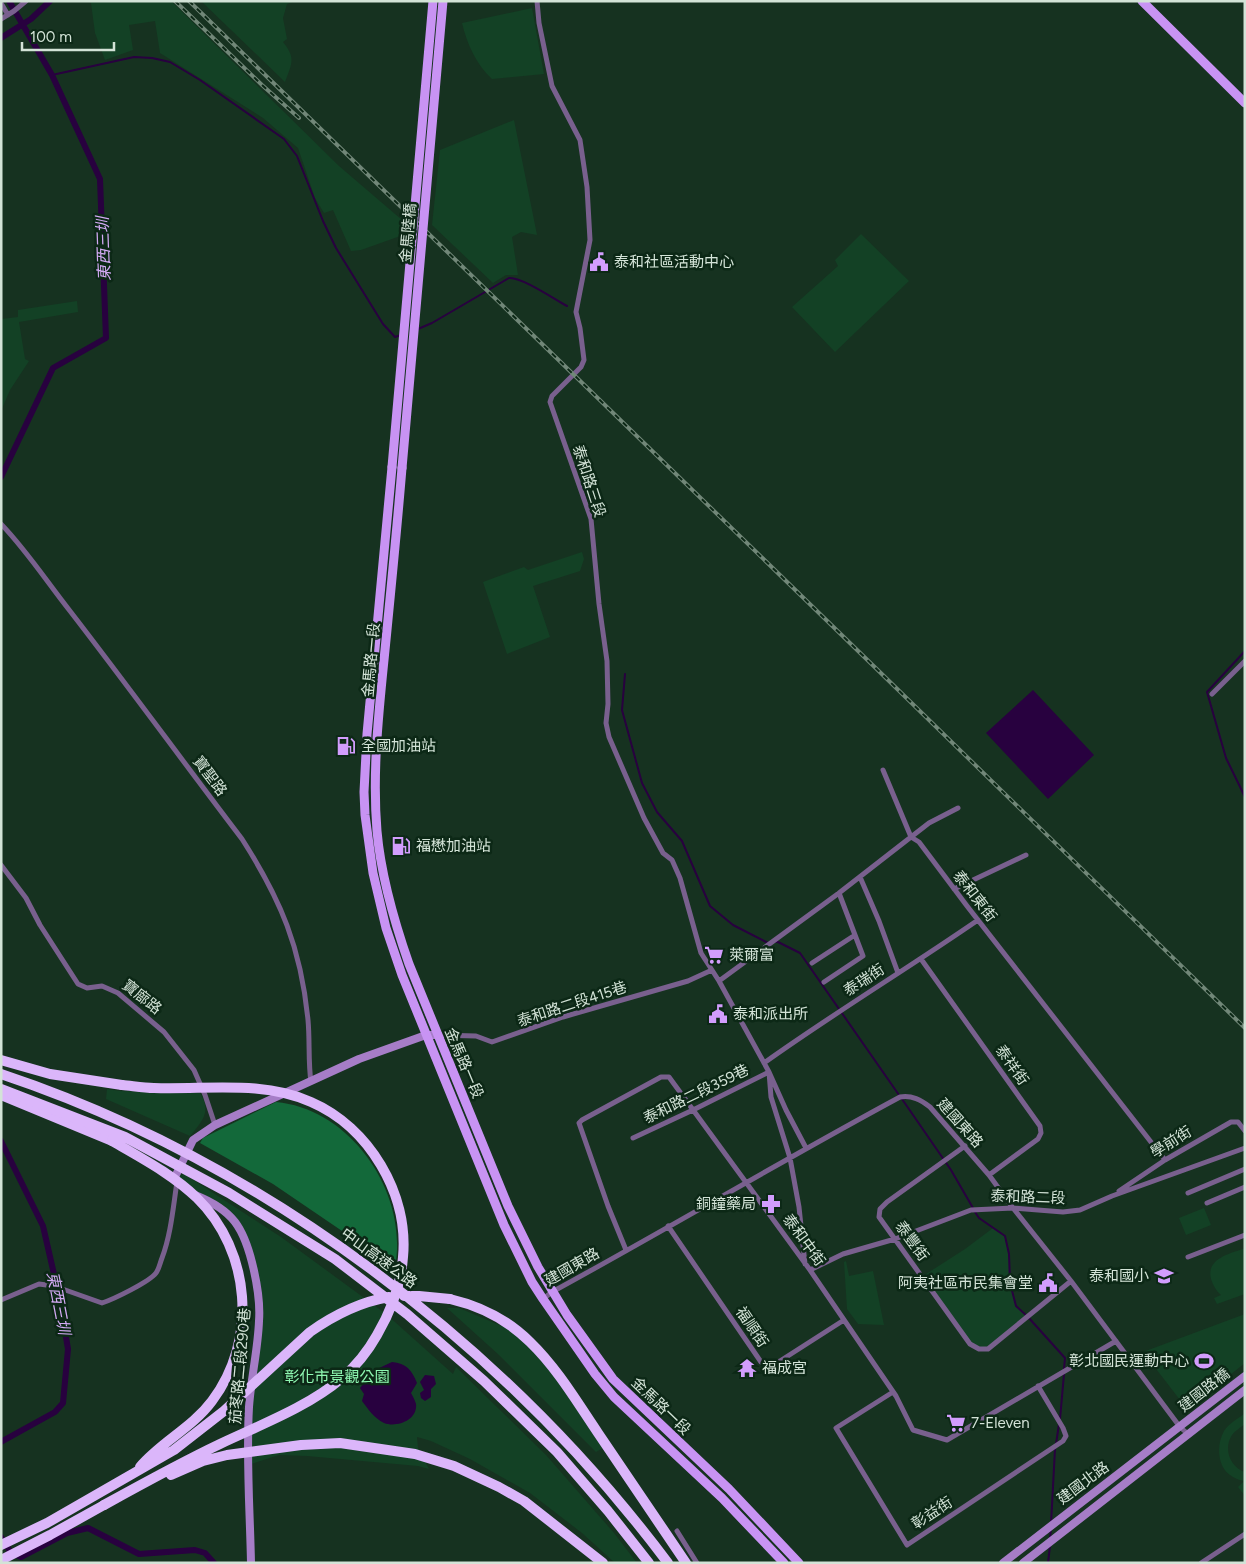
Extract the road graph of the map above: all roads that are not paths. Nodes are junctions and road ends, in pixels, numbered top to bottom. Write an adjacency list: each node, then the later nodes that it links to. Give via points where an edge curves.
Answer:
1 (26, 1): 7 (street)
2 (433, 1): 10 (main road, 金馬陸橋, bridge)
3 (443, 1): 10 (main road, 金馬陸橋, bridge)
4 (537, 1): 26 (street, 泰和路三段, via 552,86 580,140 587,187 590,240 576,312 584,360 550,402 591,519 607,661 606,723 644,818 680,878 701,953)
5 (1142, 1): 9 (main road)
6 (1, 3): 7 (street)
7 (8, 15): 8 (street)
8 (1, 19)
9 (1245, 103)
10 (397, 468): 30 (main road, 金馬路一段, via 364,792 373,873 382,913); 31 (main road, 金馬路一段, via 378,736 378,833 396,924)
11 (1, 524): 36 (street, 寶聖路, via 30,556 113,666 256,862 284,916 300,967 309,1022)
12 (1245, 661): 13 (street)
13 (1212, 694)
14 (883, 770): 16 (street)
15 (958, 808): 16 (street, via 928,823)
16 (911, 837): 19 (street); 20 (street, 泰和東街, via 919,842)
17 (1026, 855): 20 (street)
18 (1, 865): 40 (street, 寶廍路, via 26,898 78,984 87,988 102,986 118,993 164,1032 194,1070)
19 (860, 877): 21 (street); 27 (street)
20 (954, 890): 22 (street, 泰和東街)
21 (839, 893): 23 (street); 28 (street)
22 (978, 920): 24 (street, 泰瑞街); 47 (street, 泰和東街)
23 (855, 935): 25 (street); 29 (street, via 863,956)
24 (922, 959): 27 (street, 泰瑞街); 49 (street, 泰祥街, via 1040,1126 1038,1139)
25 (812, 963)
26 (712, 970): 28 (street); 31 (street, 泰和路二段415巷, via 688,981 563,1017 492,1042 476,1036)
27 (898, 974): 33 (street, 泰瑞街)
28 (719, 981): 33 (street)
29 (824, 982)
30 (426, 1035): 31 (street); 36 (street, via 359,1059); 67 (main road, 金馬路一段, via 504,1226)
31 (437, 1035): 66 (main road, 金馬路一段, via 508,1206)
32 (1, 1060): 79 (highway, bridge, via 82,1080 154,1088 269,1090 310,1101 347,1124 374,1154 387,1176 402,1220 403,1256 397,1292 374,1341 342,1379 298,1406 180,1463)
33 (764, 1063): 34 (street)
34 (769, 1072): 39 (street, 泰和路二段359巷); 44 (street); 46 (street, via 771,1097)
35 (1, 1074): 88 (highway, 中山高速公路, bridge, via 101,1113 184,1152 324,1236 449,1329 538,1412 603,1482)
36 (311, 1082): 40 (street)
37 (1, 1089): 87 (highway, 中山高速公路, bridge, via 125,1137 229,1193 335,1259 407,1314 484,1381 557,1452)
38 (1, 1095): 78 (highway, bridge, via 112,1141 170,1176 196,1196 210,1212 234,1256 243,1307 241,1338 233,1366 203,1413 151,1454)
39 (694, 1110): 42 (street, 泰和路二段359巷); 51 (street, 泰和中街); 61 (street, 泰和中街, via 669,1077 661,1076 579,1123)
40 (215, 1125): 50 (street, via 193,1140)
41 (1245, 1131): 47 (street, 學前街, via 1238,1122 1231,1122)
42 (633, 1138)
43 (965, 1146): 44 (street, 建國東路, via 922,1100 908,1096); 49 (street, 建國東路); 60 (street, 泰豐街, via 880,1209 879,1217)
44 (806, 1148): 46 (street, 建國東路)
45 (1245, 1148): 55 (street, 泰和路二段)
46 (790, 1158): 51 (street, 建國東路); 63 (street)
47 (1165, 1160): 55 (street, 學前街)
48 (1245, 1169): 53 (street)
49 (989, 1175): 57 (street, 建國東路)
50 (176, 1181): 54 (street, 茄苳路二段290巷); 68 (street, via 168,1242 156,1272 147,1282 102,1303 39,1284)
51 (747, 1183): 58 (street, 建國東路); 63 (street, 泰和中街)
52 (1245, 1188): 56 (street)
53 (1188, 1192)
54 (191, 1194): 70 (street, via 218,1225 227,1247 240,1304); 85 (street, 茄苳路二段290巷, via 211,1201 236,1222 247,1247 259,1299 249,1407)
55 (1112, 1196): 57 (street, 泰和路二段, via 1080,1210 1063,1212)
56 (1207, 1203)
57 (1013, 1208): 60 (street, 泰和路二段, via 972,1210); 65 (street, 建國東路)
58 (668, 1226): 61 (street, 建國東路); 69 (street, 福順街, via 761,1362 769,1366 780,1361)
59 (1245, 1235): 62 (street)
60 (895, 1240): 64 (street, 泰和路二段, via 843,1254); 65 (street, 泰豐街, via 970,1344 979,1349 988,1349)
61 (626, 1250): 66 (street, 建國東路)
62 (1188, 1257)
63 (805, 1264): 64 (street, 泰和中街)
64 (810, 1270): 69 (street, 泰和中街)
65 (1071, 1282): 71 (street, 建國東路)
66 (552, 1292): 67 (street, 建國東路); 92 (main road, 金馬路一段, via 613,1379 729,1489)
67 (543, 1299): 91 (main road, 金馬路一段, via 614,1397 722,1498)
68 (1, 1300)
69 (844, 1320): 75 (street, 泰和中街)
70 (236, 1334)
71 (1116, 1341): 73 (street, 泰和中街); 76 (street, 建國東路)
72 (1245, 1376): 76 (street, 建國路橋)
73 (1038, 1386): 75 (street, 泰和中街, via 946,1440 913,1430); 75 (street, 彰益街, via 1063,1428 1066,1436 1063,1441 907,1544 836,1428)
74 (1245, 1390): 77 (street, 建國路橋)
75 (893, 1392)
76 (1180, 1426): 77 (street, 建國東路); 93 (street, 建國北路)
77 (1189, 1435): 84 (street, 建國北路)
78 (134, 1474): 82 (highway, bridge); 89 (highway, bridge, via 174,1450 224,1411 310,1332 334,1316 366,1302 391,1296 438,1297 488,1312 529,1341 564,1383)
79 (104, 1505): 83 (highway); 86 (highway, bridge, via 203,1460 276,1448 340,1443 415,1454 454,1466 524,1501)
80 (677, 1531): 90 (street)
81 (1245, 1534): 94 (street)
82 (1, 1545)
83 (1, 1560)
84 (1026, 1562)
85 (251, 1563)
86 (603, 1563)
87 (649, 1563)
88 (668, 1563)
89 (686, 1563)
90 (697, 1563)
91 (784, 1563)
92 (800, 1563)
93 (1003, 1563)
94 (1201, 1563)

